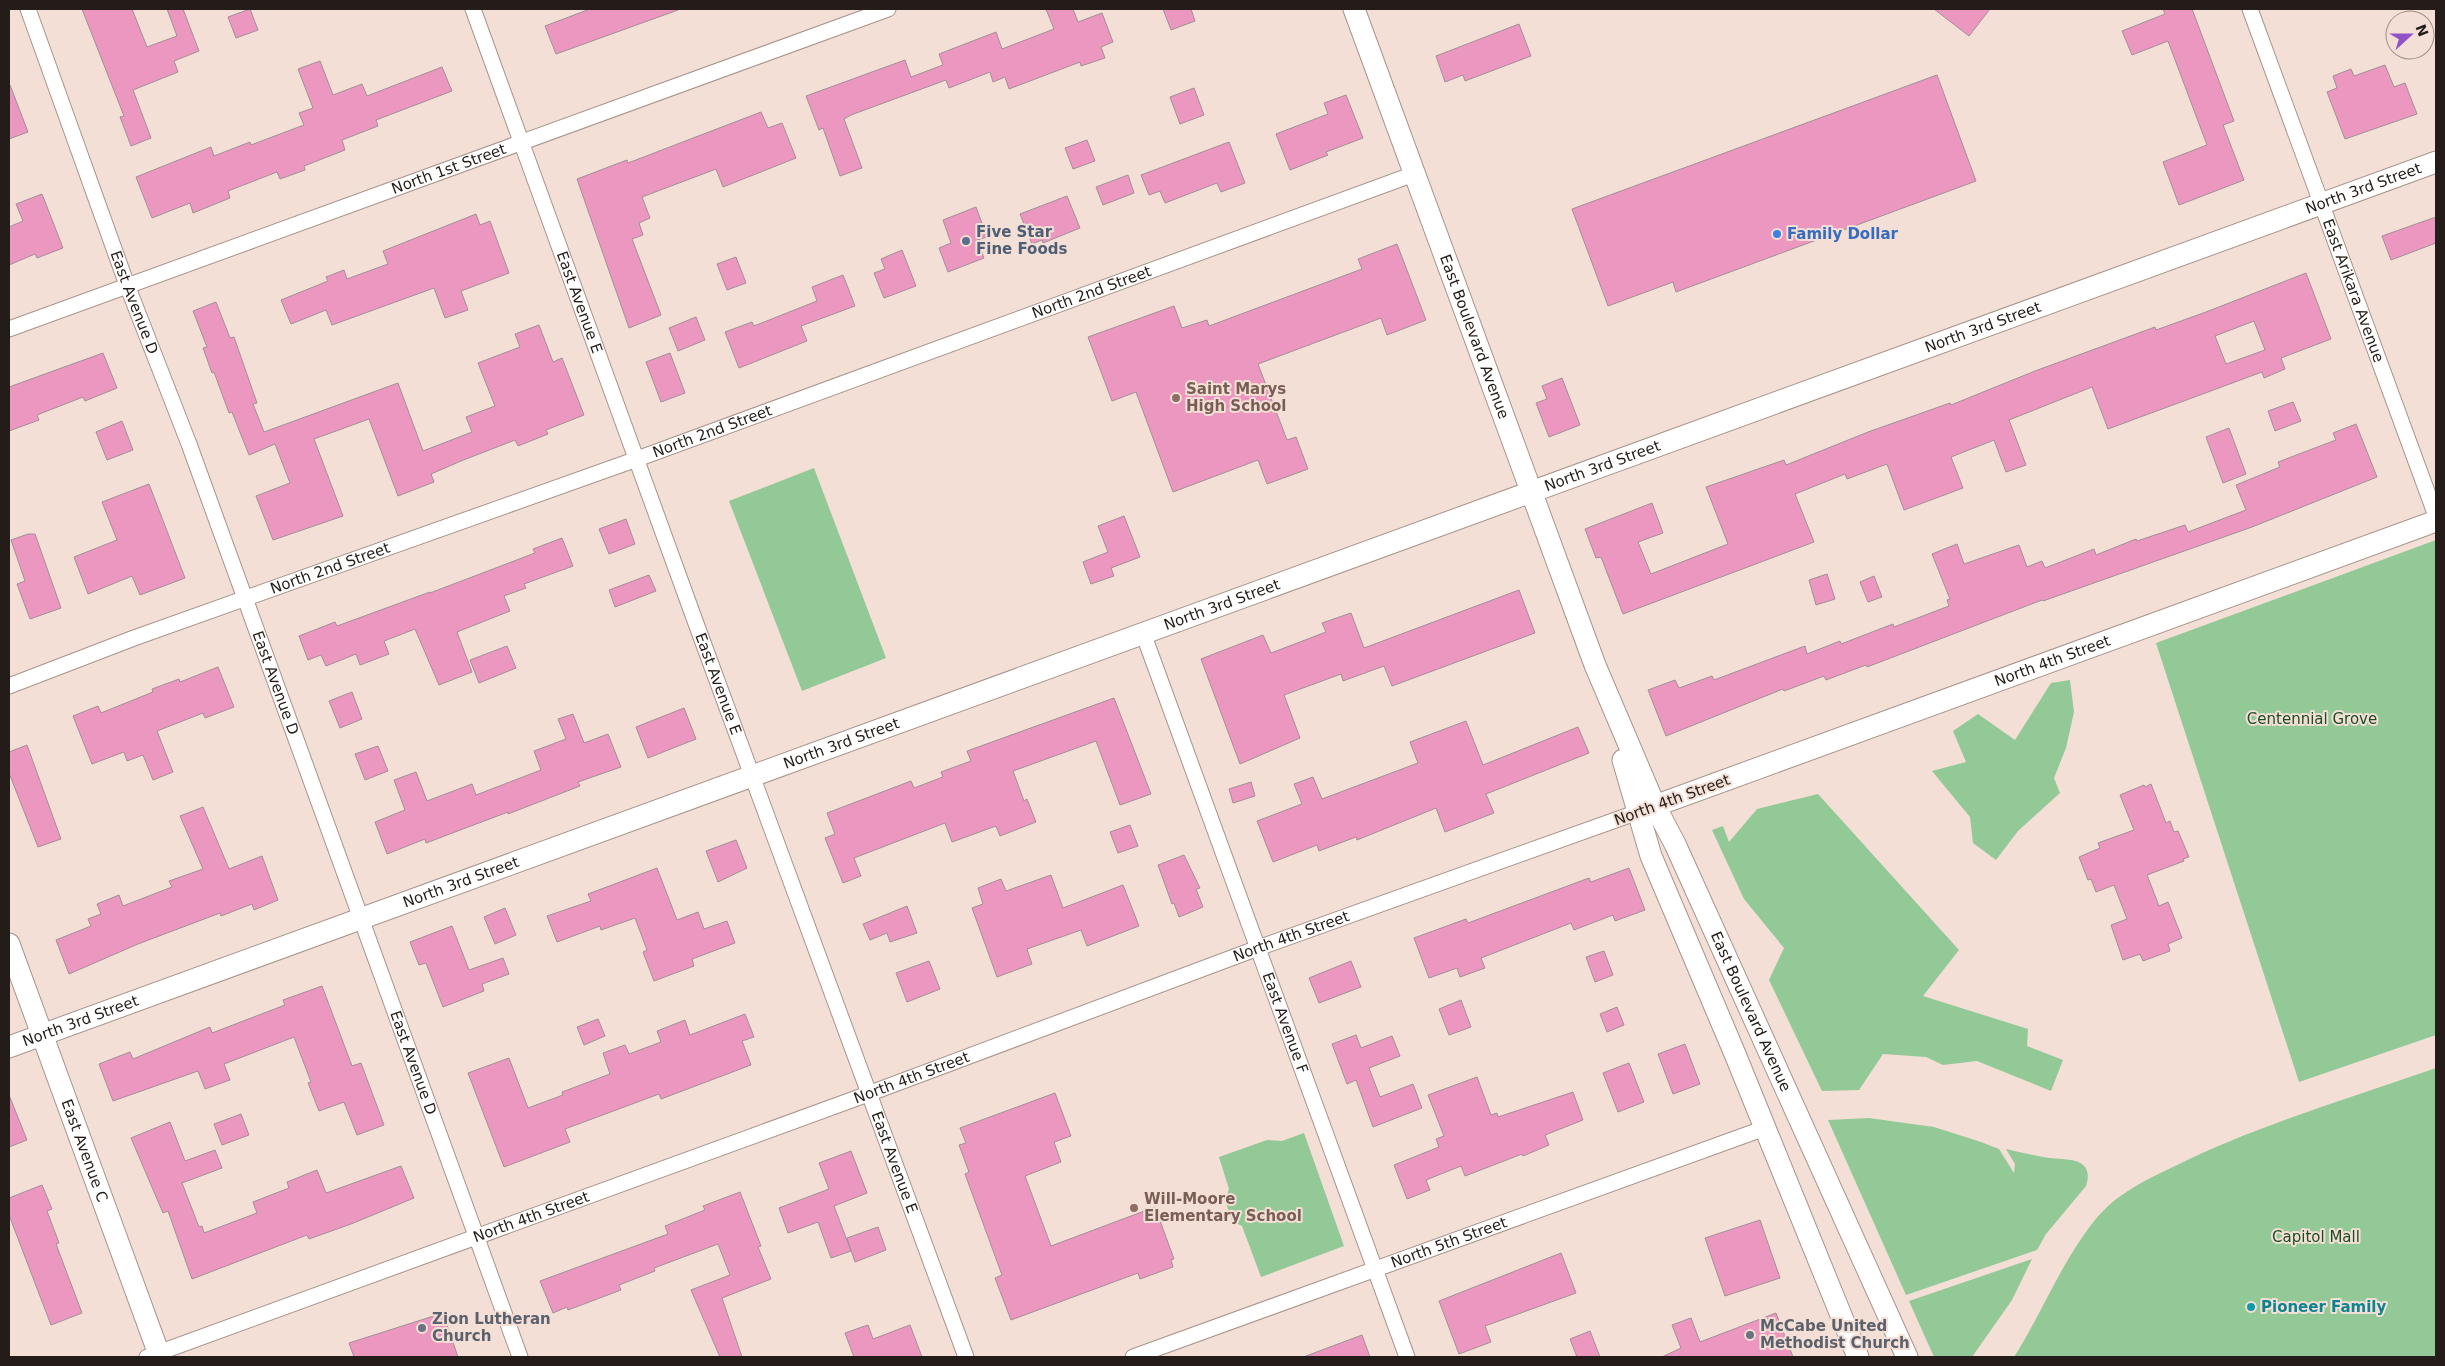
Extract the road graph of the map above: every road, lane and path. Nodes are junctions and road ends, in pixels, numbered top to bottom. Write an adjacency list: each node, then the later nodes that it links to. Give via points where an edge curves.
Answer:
1 (28, 9): 10 (street, East Avenue D)
2 (473, 9): 6 (street, East Avenue E)
3 (888, 9): 6 (street, North 1st Street)
4 (1354, 9): 8 (street, East Boulevard Avenue)
5 (2250, 9): 9 (street, East Arikara Avenue)
6 (523, 143): 10 (street, North 1st Street); 12 (street, East Avenue E)
7 (2436, 162): 9 (street, North 3rd Street)
8 (1414, 174): 12 (street, North 2nd Street); 13 (street, East Boulevard Avenue)
9 (2322, 202): 13 (street, North 3rd Street); 14 (street, East Arikara Avenue)
10 (127, 285): 11 (street, North 1st Street); 16 (street, East Avenue D)
11 (9, 329)
12 (637, 459): 16 (street, North 2nd Street); 19 (street, East Avenue E)
13 (1532, 492): 17 (street, North 3rd Street); 20 (street, East Boulevard Avenue)
14 (2436, 516)
15 (2436, 521): 20 (street, North 4th Street)
16 (245, 599): 18 (street, North 2nd Street); 21 (street, East Avenue D)
17 (1143, 633): 19 (street, North 3rd Street); 23 (street, East Avenue F)
18 (9, 686)
19 (752, 776): 21 (street, North 3rd Street); 26 (street, East Avenue E)
20 (1646, 809): 23 (street, North 4th Street); 27 (street, East Boulevard Avenue, via 1651,856); 36 (street, East Boulevard Avenue, via 1675,844)
21 (360, 919): 24 (street, North 3rd Street); 28 (street, East Avenue D)
22 (9, 944): 24 (street, East Avenue C)
23 (1258, 948): 26 (street, North 4th Street); 29 (street, East Avenue F)
24 (42, 1034): 25 (street, North 3rd Street); 30 (street, East Avenue C)
25 (9, 1046)
26 (868, 1094): 28 (street, North 4th Street); 32 (street, East Avenue E)
27 (1765, 1128): 29 (street, North 5th Street); 35 (street, East Boulevard Avenue)
28 (475, 1237): 30 (street, North 4th Street); 31 (street, East Avenue D)
29 (1375, 1269): 33 (street, North 5th Street); 34 (street, East Avenue F)
30 (155, 1356)
31 (520, 1357)
32 (966, 1357)
33 (1133, 1357)
34 (1407, 1357)
35 (1858, 1357)
36 (1907, 1357)

